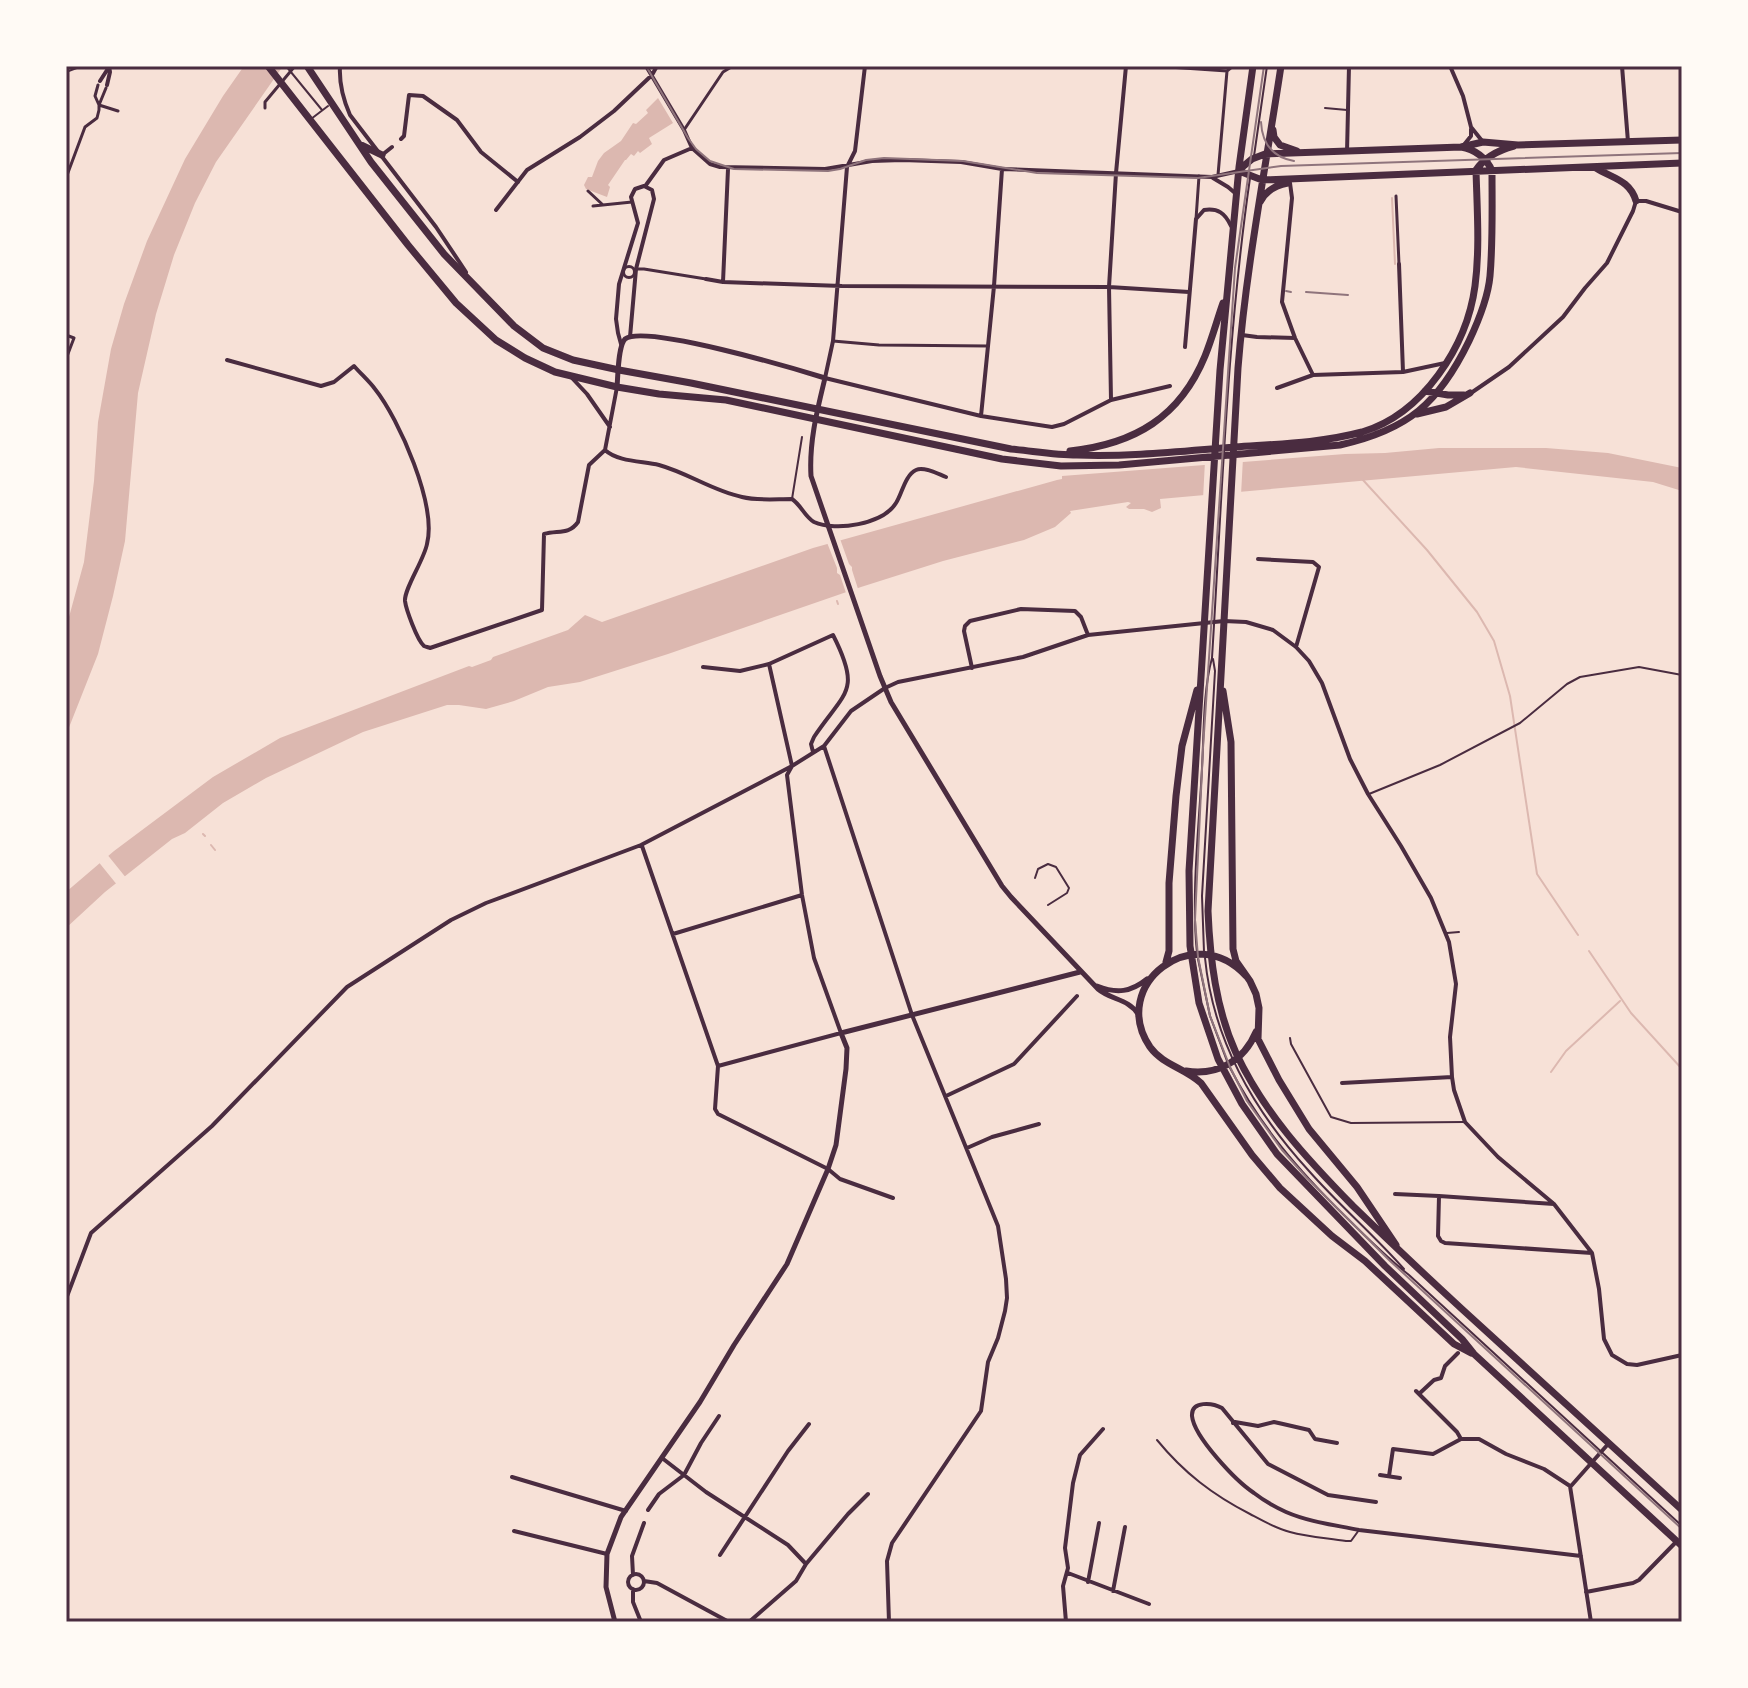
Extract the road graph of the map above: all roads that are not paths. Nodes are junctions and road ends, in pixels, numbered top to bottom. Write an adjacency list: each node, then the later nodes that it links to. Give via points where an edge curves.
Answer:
1 (82, 66): 22 (lane)
2 (108, 66): 24 (street); 25 (street)
3 (268, 66): 33 (main road)
4 (286, 66): 30 (lane)
5 (295, 66): 28 (street)
6 (307, 66): 26 (main road)
7 (340, 66): 26 (street)
8 (646, 66): 23 (street)
9 (657, 66): 23 (street)
10 (733, 66): 36 (street, via 723,72)
11 (865, 66): 53 (street, via 855,151)
12 (1126, 66): 60 (street)
13 (1154, 66): 21 (street)
14 (1233, 66): 21 (street)
15 (1253, 66): 58 (main road)
16 (1267, 66): 50 (lane)
17 (1281, 66): 34 (main road)
18 (1349, 66): 31 (street)
19 (1450, 66): 35 (street)
20 (1622, 66): 40 (street)
21 (1227, 71): 62 (street)
22 (66, 72)
23 (652, 75): 36 (street); 67 (street, via 614,111 527,170)
24 (99, 83): 27 (street)
25 (106, 86): 27 (street)
26 (338, 101): 30 (lane); 41 (main road); 49 (street)
27 (99, 105): 32 (street); 65 (street)
28 (265, 108)
29 (1325, 108): 31 (lane)
30 (322, 110): 33 (lane)
31 (1348, 110): 46 (street)
32 (118, 111)
33 (309, 120): 107 (main road, via 456,303 512,351)
34 (1272, 126): 47 (main road, via 1280,145); 48 (main road)
35 (1471, 127): 39 (street); 44 (street, via 1471,136)
36 (684, 130): 45 (street)
37 (401, 139): 67 (street, via 409,95 423,96 457,120 481,152)
38 (1682, 140): 40 (main road)
39 (1483, 142): 42 (main road); 44 (main road)
40 (1628, 142): 42 (main road)
41 (357, 143): 49 (main road); 90 (main road)
42 (1518, 145): 51 (main road)
43 (392, 147): 49 (street)
44 (1461, 147): 46 (main road); 51 (main road)
45 (692, 148): 55 (street, via 710,164); 69 (street, via 664,160)
46 (1347, 152): 47 (main road)
47 (1311, 153): 48 (main road)
48 (1267, 154): 50 (main road); 66 (main road)
49 (382, 155): 90 (street)
50 (1253, 158): 58 (main road); 63 (lane)
51 (1485, 160): 57 (main road); 59 (main road)
52 (1682, 163): 54 (main road)
53 (847, 166): 55 (street); 56 (street, via 891,160); 86 (street)
54 (1594, 166): 59 (main road); 73 (main road, via 1628,184)
55 (728, 168): 85 (street)
56 (1002, 169): 60 (street); 87 (street)
57 (1476, 170): 59 (main road); 64 (main road); 102 (main road, via 1475,288)
58 (1239, 171): 62 (street); 63 (main road); 71 (main road)
59 (1492, 171): 109 (main road, via 1489,282 1473,333)
60 (1116, 173): 61 (street); 88 (street)
61 (1199, 176): 62 (street); 71 (street, via 1223,183); 80 (street)
62 (1218, 176)
63 (1250, 177): 66 (main road); 103 (lane)
64 (1324, 177): 66 (main road); 68 (main road)
65 (66, 178)
66 (1262, 180): 75 (main road)
67 (518, 182): 78 (street)
68 (1290, 183): 75 (main road, via 1272,188); 95 (street, via 1282,302)
69 (644, 186): 74 (street, via 633,191); 83 (street, via 654,199)
70 (588, 191): 76 (street)
71 (1237, 196): 81 (main road)
72 (1396, 196): 82 (street)
73 (1636, 201): 79 (street); 114 (street, via 1607,263 1563,317 1509,367)
74 (632, 202): 76 (street); 97 (street, via 638,223 619,284 616,319)
75 (1259, 204): 93 (main road)
76 (603, 205): 77 (street)
77 (593, 206)
78 (496, 210)
79 (1682, 212)
80 (1196, 219): 81 (street, via 1204,210 1217,209); 91 (street)
81 (1233, 232): 89 (main road)
82 (1399, 264): 105 (street)
83 (634, 269): 84 (street); 94 (street)
84 (706, 279): 85 (street)
85 (723, 282): 86 (street)
86 (837, 285): 87 (street); 96 (street)
87 (994, 286): 88 (street); 98 (street)
88 (1109, 287): 91 (street); 116 (street)
89 (1227, 289): 103 (main road); 122 (main road, via 1200,369 1166,415 1127,439)
90 (478, 290): 104 (main road, via 543,348)
91 (1189, 292): 99 (street)
92 (66, 335): 100 (street, via 74,338)
93 (1240, 335): 95 (street); 103 (main road)
94 (630, 337): 97 (street); 108 (street, via 740,354)
95 (1295, 338): 106 (street)
96 (833, 341): 98 (street); 108 (street)
97 (621, 344): 104 (street)
98 (988, 346): 118 (street)
99 (1185, 347)
100 (66, 359)
101 (227, 360): 121 (street, via 321,386 354,366 375,389 402,436 426,502 429,541 405,595 423,646 430,648 542,610 544,534 573,529 589,465)
102 (1447, 362): 105 (street); 113 (main road)
103 (1229, 369): 127 (main road); 127 (main road)
104 (619, 370): 111 (street); 122 (main road)
105 (1403, 372): 106 (street)
106 (1313, 375): 112 (street)
107 (571, 377): 111 (main road); 119 (street)
108 (825, 378): 118 (street); 136 (street, via 811,438 811,476)
109 (1448, 380): 114 (main road, via 1455,391); 115 (main road)
110 (1170, 386): 116 (street)
111 (617, 387): 117 (main road, via 726,400 1002,459 1061,466 1340,445 1387,431); 119 (street)
112 (1277, 388)
113 (1425, 391): 115 (main road); 122 (main road, via 1383,423 1325,439 1108,455)
114 (1470, 393): 115 (main road); 117 (main road, via 1446,407)
115 (1437, 394): 117 (main road)
116 (1111, 400): 118 (street, via 1052,427)
117 (1416, 414)
118 (981, 416)
119 (610, 427): 121 (street)
120 (802, 437): 124 (lane)
121 (605, 450): 124 (street, via 681,472 738,497)
122 (1049, 453)
123 (946, 477): 124 (street, via 916,470 889,511 852,526 813,521)
124 (792, 499)
125 (1258, 559): 128 (street, via 1313,562 1319,567)
126 (1088, 635): 128 (street, via 1236,621 1273,630); 132 (street); 132 (street, via 1075,611 1021,609 968,623 964,631)
127 (1213, 639): 129 (lane); 133 (main road); 134 (main road)
128 (1296, 647): 140 (street, via 1322,683)
129 (1212, 658): 174 (lane, via 1202,913 1216,1016 1238,1071 1269,1122 1311,1174); 174 (lane, via 1195,920 1214,1027 1247,1101 1282,1150)
130 (769, 664): 131 (street, via 740,671); 138 (street, via 833,635 848,668 848,684 814,737); 139 (street)
131 (703, 667)
132 (972, 668): 136 (street)
133 (1202, 669): 148 (main road, via 1176,796 1169,951); 177 (main road, via 1188,916 1193,976 1218,1059 1277,1154)
134 (1220, 673): 151 (main road, via 1231,742 1233,949); 173 (main road, via 1208,911 1214,975 1227,1029 1274,1118 1316,1169)
135 (1682, 675): 140 (lane, via 1639,667 1580,677 1520,723 1440,765)
136 (885, 688): 137 (street, via 851,711); 149 (street, via 1002,886)
137 (824, 746): 138 (street); 154 (street)
138 (813, 752): 139 (street)
139 (792, 766): 141 (street); 143 (street, via 787,775)
140 (1368, 794): 146 (street, via 1431,898)
141 (641, 845): 147 (street); 175 (street, via 486,903 347,987 212,1126 91,1233)
142 (1035, 878): 144 (lane, via 1048,864 1056,867 1069,888)
143 (802, 895): 147 (street); 157 (street, via 814,958)
144 (1048, 905)
145 (1459, 932): 146 (lane)
146 (1446, 933): 161 (street, via 1456,984)
147 (673, 934): 159 (street)
148 (1162, 967): 150 (main road); 151 (main road, via 1202,953 1219,957)
149 (1080, 972): 152 (street); 154 (street)
150 (1154, 974): 152 (street, via 1127,991); 155 (main road, via 1143,995)
151 (1246, 976): 156 (main road, via 1258,1001)
152 (1093, 984): 155 (street, via 1133,1006)
153 (1077, 996): 163 (street, via 1014,1064)
154 (912, 1015): 157 (street); 163 (street)
155 (1140, 1020): 160 (main road, via 1151,1048)
156 (1258, 1026): 160 (main road, via 1253,1040 1231,1064 1192,1072); 173 (main road, via 1262,1047 1295,1107)
157 (841, 1033): 159 (street); 167 (street, via 846,1069)
158 (1290, 1038): 164 (lane, via 1331,1117 1351,1123)
159 (718, 1066): 167 (street, via 718,1114)
160 (1177, 1068): 177 (main road, via 1201,1083 1252,1155 1305,1213 1454,1344)
161 (1452, 1077): 162 (street); 164 (street)
162 (1342, 1083)
163 (946, 1096): 166 (street)
164 (1465, 1122): 171 (street)
165 (1039, 1124): 166 (street)
166 (967, 1148): 225 (street, via 998,1226 1005,1311 988,1362 981,1411 892,1543 887,1561)
167 (828, 1169): 170 (street, via 840,1179); 188 (street, via 787,1264)
168 (1395, 1194): 169 (street)
169 (1439, 1196): 171 (street); 172 (street, via 1437,1234 1445,1243)
170 (893, 1198)
171 (1554, 1204): 172 (street)
172 (1592, 1253): 178 (street, via 1604,1339 1612,1355 1637,1365)
173 (1402, 1254): 186 (main road)
174 (1409, 1275): 187 (lane)
175 (66, 1299)
176 (1458, 1353): 183 (street, via 1441,1378 1418,1392)
177 (1474, 1354): 189 (main road)
178 (1682, 1355)
179 (719, 1416): 190 (street)
180 (1233, 1423): 185 (street, via 1274,1422); 197 (street, via 1268,1464 1328,1495); 206 (street, via 1212,1403 1193,1411 1211,1452 1252,1492 1286,1512)
181 (809, 1424): 201 (street)
182 (1103, 1429): 213 (street, via 1080,1455 1077,1467 1065,1548)
183 (1461, 1439): 192 (street, via 1433,1454 1393,1449); 195 (street, via 1484,1441)
184 (1157, 1440): 206 (lane, via 1212,1493 1269,1525 1346,1541)
185 (1337, 1443)
186 (1609, 1443): 187 (street); 199 (main road)
187 (1601, 1452): 189 (street); 204 (lane)
188 (662, 1458): 190 (street); 200 (street)
189 (1592, 1463): 195 (street); 208 (main road)
190 (684, 1475): 198 (street); 201 (street)
191 (1380, 1475): 192 (street)
192 (1389, 1476): 194 (street)
193 (512, 1477): 200 (street)
194 (1400, 1478)
195 (1570, 1486): 211 (street)
196 (868, 1494): 212 (street)
197 (1376, 1502)
198 (648, 1510)
199 (1682, 1510)
200 (626, 1511): 209 (street)
201 (744, 1516): 210 (street); 212 (street, via 788,1545)
202 (644, 1523): 214 (street, via 632,1556)
203 (1099, 1523): 216 (street)
204 (1682, 1526)
205 (1125, 1527): 218 (street)
206 (1359, 1530): 211 (street)
207 (514, 1531): 209 (street)
208 (1680, 1544): 219 (street, via 1639,1580)
209 (607, 1554): 221 (street, via 606,1587)
210 (720, 1555)
211 (1581, 1556): 219 (street)
212 (806, 1564): 224 (street, via 796,1581)
213 (1068, 1573): 216 (street); 226 (street, via 1063,1586)
214 (633, 1575): 215 (street); 217 (street)
215 (644, 1581): 217 (street); 223 (street)
216 (1088, 1582): 218 (street)
217 (633, 1589): 222 (street)
218 (1113, 1591): 220 (street)
219 (1586, 1592): 227 (street)
220 (1149, 1604)
221 (615, 1622)
222 (641, 1622)
223 (729, 1622)
224 (749, 1622)
225 (889, 1622)
226 (1066, 1622)
227 (1591, 1622)

